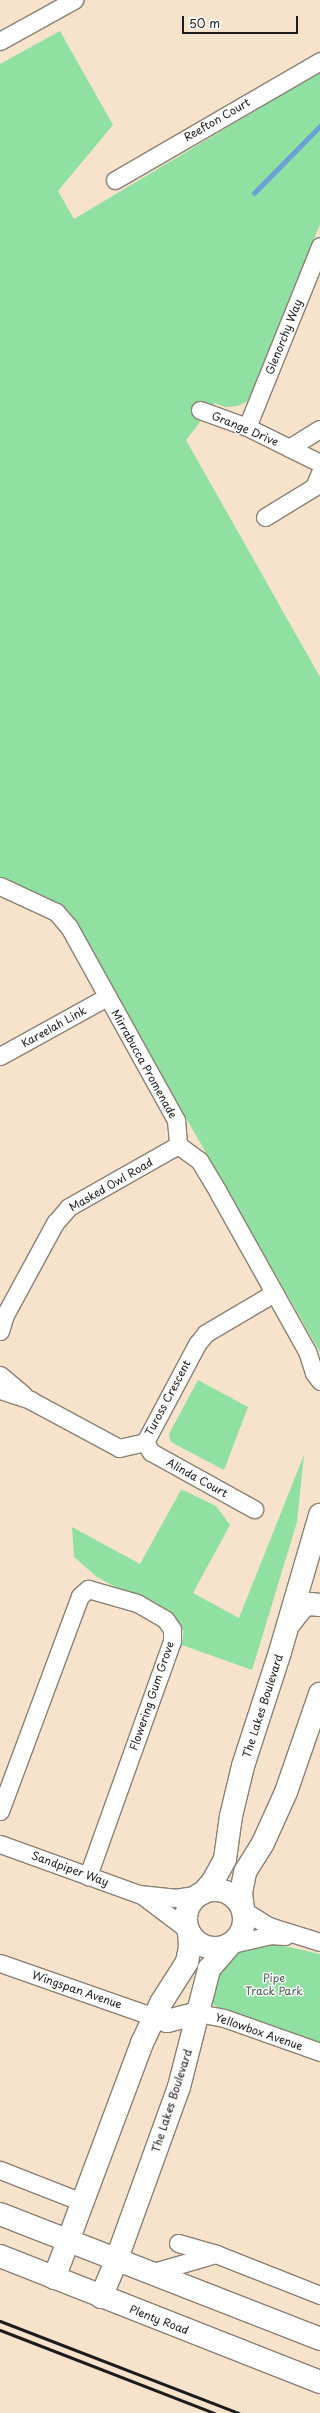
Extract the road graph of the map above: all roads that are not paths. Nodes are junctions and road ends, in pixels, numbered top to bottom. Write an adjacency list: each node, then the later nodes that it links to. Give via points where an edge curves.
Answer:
1 (74, 0): 2 (street)
2 (0, 41)
3 (320, 61): 4 (street, Reefton Court)
4 (115, 180)
5 (320, 246): 7 (street, Glenorchy Way)
6 (200, 410): 7 (street, Grange Drive)
7 (247, 427): 9 (street, Grange Drive)
8 (320, 429): 9 (street, Grange Drive)
9 (289, 448): 10 (street, Grange Drive)
10 (320, 463)
11 (320, 473): 12 (street, via 314,487)
12 (265, 518)
13 (0, 886): 14 (street, Mirrabucca Promenade, via 56,912 69,927)
14 (107, 997): 15 (street, Kareelah Link); 16 (street, Mirrabucca Promenade, via 176,1120)
15 (0, 1056)
16 (178, 1146): 17 (street, via 198,1160); 18 (street, Masked Owl Road, via 69,1207 55,1223)
17 (274, 1294): 20 (street); 26 (street, Tuross Crescent, via 206,1333 197,1344)
18 (3, 1317): 19 (street, Masked Owl Road)
19 (0, 1331)
20 (307, 1351): 21 (street); 23 (street)
21 (320, 1362)
22 (0, 1375): 25 (street, Tuross Crescent)
23 (320, 1381)
24 (0, 1390): 25 (street, Tuross Crescent)
25 (30, 1400): 26 (street, Tuross Crescent, via 120,1448)
26 (145, 1442): 27 (street, Alinda Court, via 151,1452)
27 (254, 1509)
28 (320, 1515): 30 (main road, The Lakes Boulevard)
29 (320, 1605): 30 (main road, via 303,1606)
30 (288, 1625): 35 (main road, The Lakes Boulevard, via 243,1766 231,1816 225,1859 217,1875)
31 (320, 1694): 37 (main road, via 286,1792 245,1872 240,1894)
32 (0, 1811): 34 (street, Flowering Gum Grove, via 80,1596 88,1588 136,1603 165,1619 172,1629 172,1641)
33 (0, 1844): 34 (street, Sandpiper Way)
34 (88, 1876): 36 (street, Sandpiper Way)
35 (202, 1893): 36 (street, Sandpiper Way, via 175,1898); 37 (main road, via 222,1891 231,1894); 38 (main road, via 192,1902 187,1914)
36 (139, 1894): 38 (street, Sandpiper Way)
37 (243, 1909): 39 (street, via 269,1926); 41 (main road, via 243,1929)
38 (188, 1931): 41 (main road, via 202,1946 222,1948); 44 (main road, via 190,1946 187,1962)
39 (299, 1937): 40 (street); 41 (street, via 270,1935)
40 (320, 1942)
41 (231, 1944): 43 (main road, The Lakes Boulevard, via 209,1969)
42 (0, 1963): 44 (street, Wingspan Avenue)
43 (198, 2012): 44 (main road, via 167,2021); 45 (street, Yellowbox Avenue, via 224,2018); 53 (main road, The Lakes Boulevard, via 186,2065 172,2108)
44 (154, 2017): 47 (main road)
45 (320, 2052)
46 (0, 2170): 47 (street)
47 (82, 2202): 49 (main road)
48 (0, 2214): 49 (main road)
49 (68, 2241): 53 (main road); 55 (main road)
50 (178, 2243): 51 (street)
51 (216, 2254): 54 (street); 56 (street)
52 (0, 2256): 55 (main road, Plenty Road)
53 (116, 2261): 54 (main road); 57 (main road, The Lakes Boulevard)
54 (150, 2273): 58 (main road)
55 (54, 2278): 57 (main road, Plenty Road)
56 (320, 2295)
57 (101, 2296): 59 (main road, Plenty Road)
58 (320, 2339)
59 (320, 2382)

